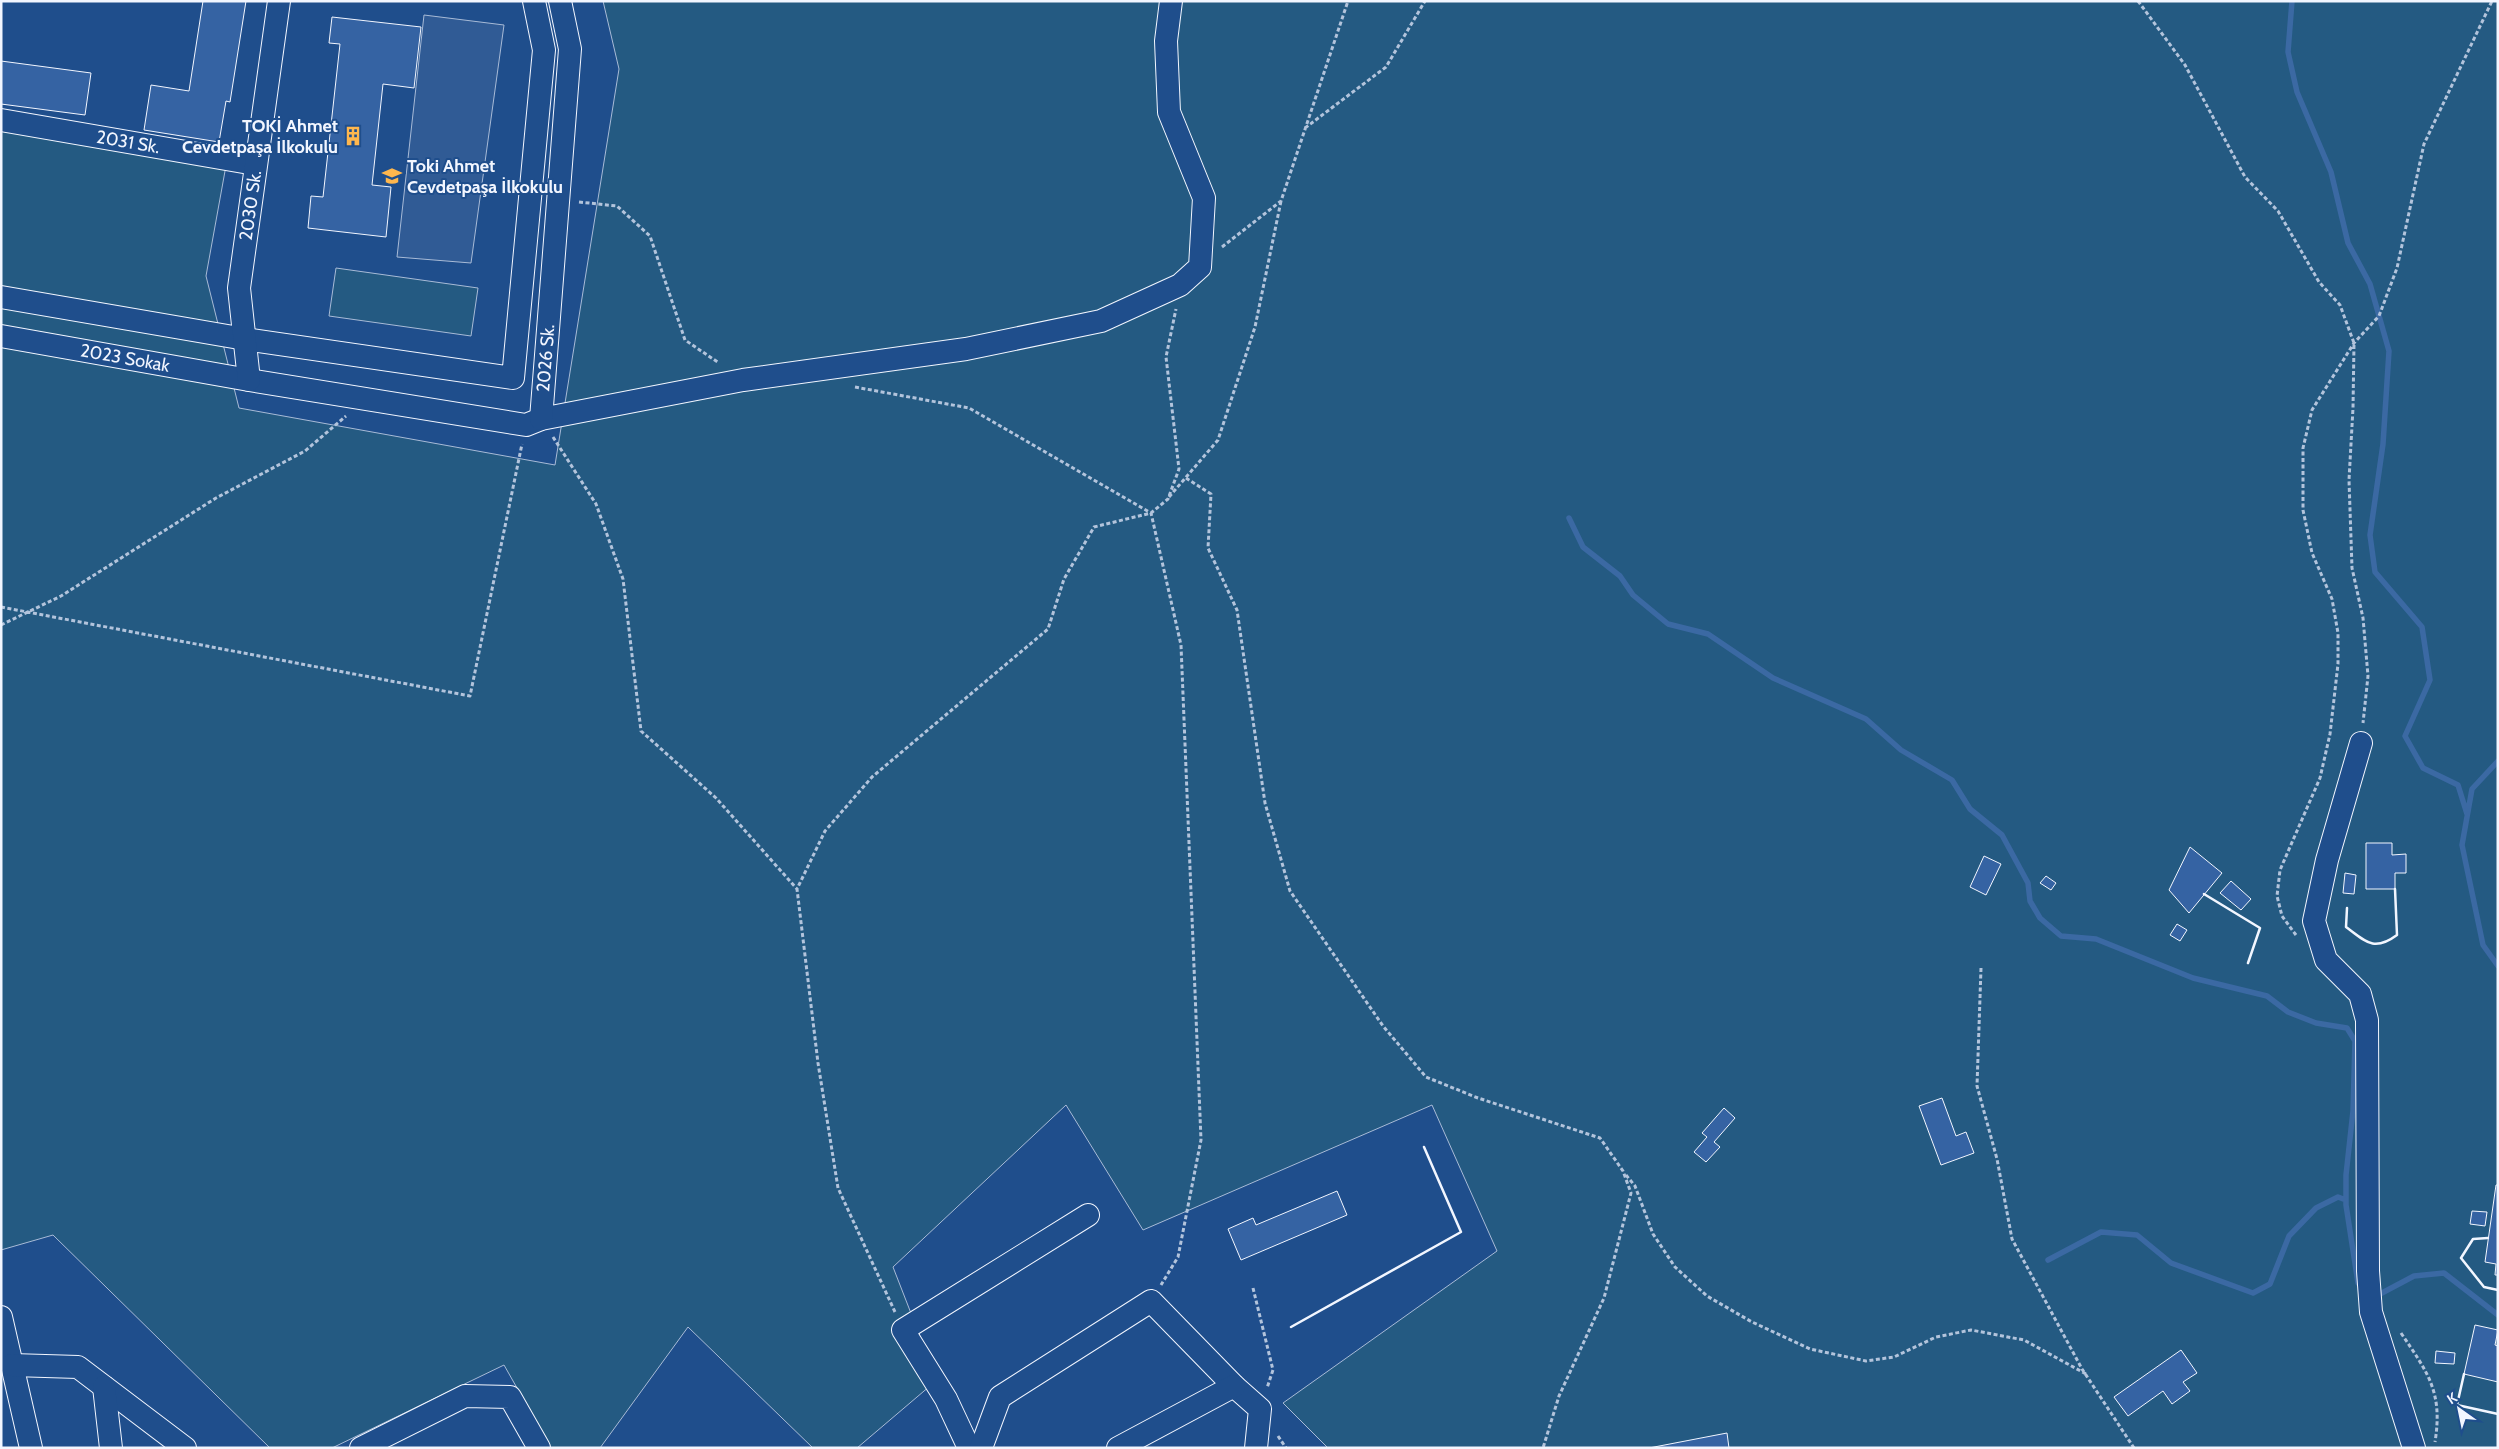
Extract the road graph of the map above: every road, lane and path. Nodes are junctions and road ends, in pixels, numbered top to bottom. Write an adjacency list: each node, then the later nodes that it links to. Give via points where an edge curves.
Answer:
1 (279, 1): 11 (street, 2030 Sk.)
2 (534, 1): 18 (street, 2026 Sk., via 544,50 513,378)
3 (560, 1): 12 (street, 2026 Sk., via 570,49)
4 (1171, 1): 14 (street, via 1166,41 1169,112 1204,198)
5 (1348, 1): 10 (path)
6 (1425, 1): 10 (path, via 1386,67)
7 (2138, 1): 19 (path, via 2185,65 2246,177 2278,211 2319,282 2340,305)
8 (2492, 1): 19 (path, via 2424,144 2397,268 2379,316)
9 (1, 120): 11 (street, 2031 Sk.)
10 (1305, 128): 13 (path)
11 (255, 164): 18 (street, 2030 Sk., via 239,288)
12 (558, 200): 21 (path, via 617,206 650,236 685,340); 24 (street, 2026 Sk.)
13 (1281, 201): 14 (path); 25 (path, via 1255,327 1218,440)
14 (1200, 267): 15 (street)
15 (1180, 284): 21 (street, via 1101,321 966,349); 26 (path, via 1166,357 1179,469)
16 (1, 297): 18 (street)
17 (1, 336): 20 (street, 2023 Sokak)
18 (245, 338): 20 (street, 2030 Sk.)
19 (2354, 343): 31 (path, via 2349,480 2352,568 2363,618 2368,676); 33 (path, via 2312,410 2303,448 2303,510 2312,553 2332,599 2338,633 2338,664 2330,734 2320,778 2280,870 2278,896 2282,916)
20 (249, 380): 23 (street)
21 (743, 380): 24 (street)
22 (847, 386): 27 (path, via 969,408)
23 (367, 399): 24 (street); 29 (path, via 305,451 216,498 61,596)
24 (534, 422): 29 (path, via 470,696); 32 (path, via 596,504 622,579 641,731 716,798)
25 (1186, 478): 26 (path); 35 (path, via 1211,494 1208,548 1237,610 1265,803 1290,891 1383,1026 1426,1077 1478,1098 1600,1138)
26 (1168, 499): 27 (path)
27 (1151, 513): 32 (path, via 1094,527 1064,579 1048,629 872,777 825,831); 38 (path, via 1181,645 1201,1140 1178,1257)
28 (1, 607): 29 (path)
29 (28, 612): 30 (path)
30 (1, 625)
31 (2361, 743): 58 (street, via 2327,860 2314,921 2326,960 2360,994 2367,1020 2371,1312)
32 (798, 889): 40 (path, via 818,1063 838,1188)
33 (2298, 938)
34 (1980, 968): 43 (path, via 1977,1086 1997,1160 2012,1238)
35 (1623, 1170): 43 (path, via 1635,1186 1653,1234 1675,1267 1707,1296 1752,1322 1810,1349 1866,1361 1894,1356 1936,1337 1971,1330 2024,1340); 56 (path, via 1631,1193 1604,1298 1559,1396)
36 (1088, 1215): 40 (street)
37 (1253, 1288): 46 (path, via 1273,1370)
38 (1152, 1301): 44 (street); 53 (street, via 1000,1397)
39 (1, 1317): 42 (street)
40 (903, 1330): 52 (street, via 946,1400)
41 (2400, 1331): 59 (path, via 2424,1367 2436,1395)
42 (12, 1365): 45 (street, via 78,1367); 47 (street)
43 (2086, 1374): 57 (path)
44 (1234, 1386): 46 (street); 54 (street)
45 (104, 1387): 48 (street); 49 (street)
46 (1260, 1409): 55 (street)
47 (31, 1448)
48 (111, 1448)
49 (185, 1448)
50 (361, 1448): 51 (street, via 465,1396 510,1397)
51 (539, 1448)
52 (969, 1448)
53 (981, 1448)
54 (1118, 1448)
55 (1256, 1448)
56 (1543, 1448)
57 (2134, 1448)
58 (2414, 1448)
59 (2434, 1448)

